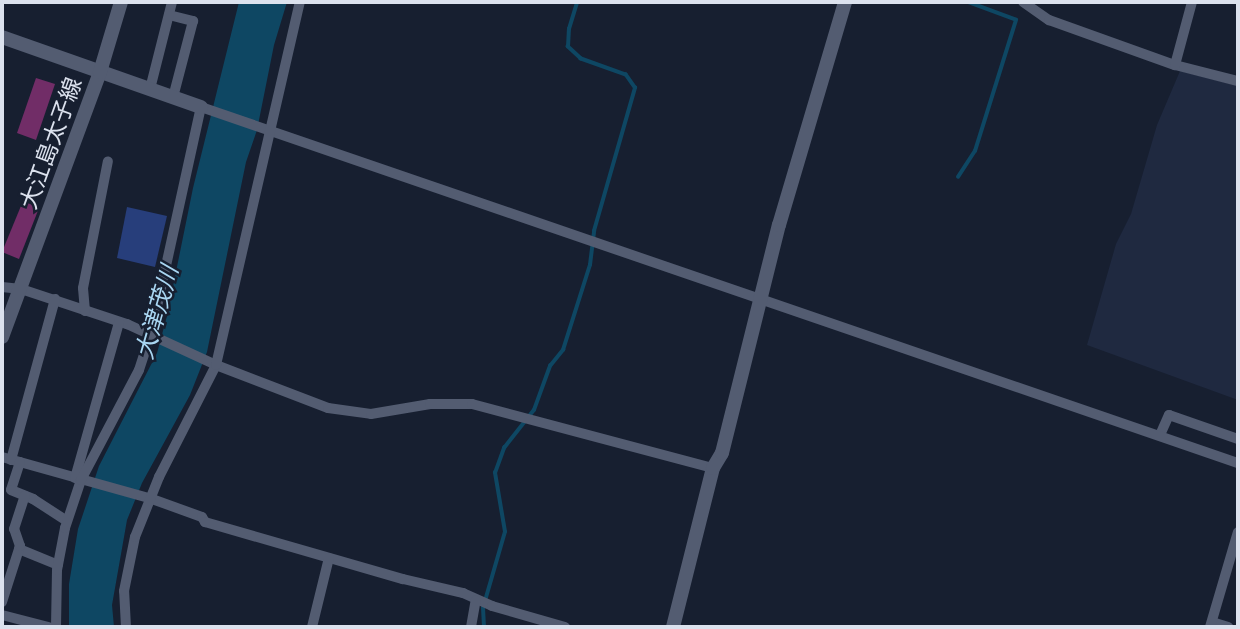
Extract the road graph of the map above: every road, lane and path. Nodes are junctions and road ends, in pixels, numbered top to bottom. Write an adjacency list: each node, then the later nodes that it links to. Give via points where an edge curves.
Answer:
1 (121, 2): 10 (street, 大江島太子線)
2 (172, 2): 7 (street)
3 (300, 2): 15 (street)
4 (845, 2): 20 (street, via 790,185)
5 (1023, 2): 9 (street, via 1049,20)
6 (1192, 2): 9 (street)
7 (169, 15): 12 (street); 13 (street, via 193,22)
8 (2, 37): 10 (street)
9 (1175, 65): 11 (street)
10 (100, 72): 12 (street); 18 (street, 大江島太子線)
11 (1238, 81)
12 (150, 89): 13 (street)
13 (173, 97): 14 (street)
14 (201, 107): 15 (street); 23 (street)
15 (269, 130): 20 (street); 25 (street)
16 (108, 161): 21 (street, via 83,288)
17 (2, 286): 18 (street)
18 (21, 289): 19 (street); 24 (street, 大江島太子線)
19 (55, 299): 21 (street); 28 (street)
20 (762, 299): 26 (street); 30 (street, via 722,453)
21 (85, 311): 22 (street)
22 (119, 321): 23 (street); 31 (street)
23 (151, 334): 25 (street); 31 (street, via 139,370)
24 (2, 337)
25 (216, 365): 30 (street, via 328,408 371,414 430,404 472,404); 33 (street)
26 (1160, 435): 27 (street, via 1169,415); 29 (street)
27 (1238, 439)
28 (11, 460): 31 (street); 32 (street, via 11,490)
29 (1238, 463)
30 (713, 468): 49 (street)
31 (78, 479): 33 (street); 34 (street)
32 (25, 495): 34 (street); 36 (street, via 14,529)
33 (152, 499): 37 (street, via 205,522); 45 (street, via 135,537 124,591)
34 (68, 521): 38 (street)
35 (1238, 532): 42 (street)
36 (19, 549): 38 (street); 40 (street)
37 (329, 558): 39 (street); 46 (street)
38 (58, 565): 44 (street)
39 (476, 600): 47 (street); 48 (street)
40 (2, 602)
41 (2, 615): 43 (street)
42 (1211, 624): 50 (street)
43 (48, 627)
44 (56, 627)
45 (126, 627)
46 (313, 627)
47 (471, 627)
48 (565, 627)
49 (673, 627)
50 (1228, 627)

